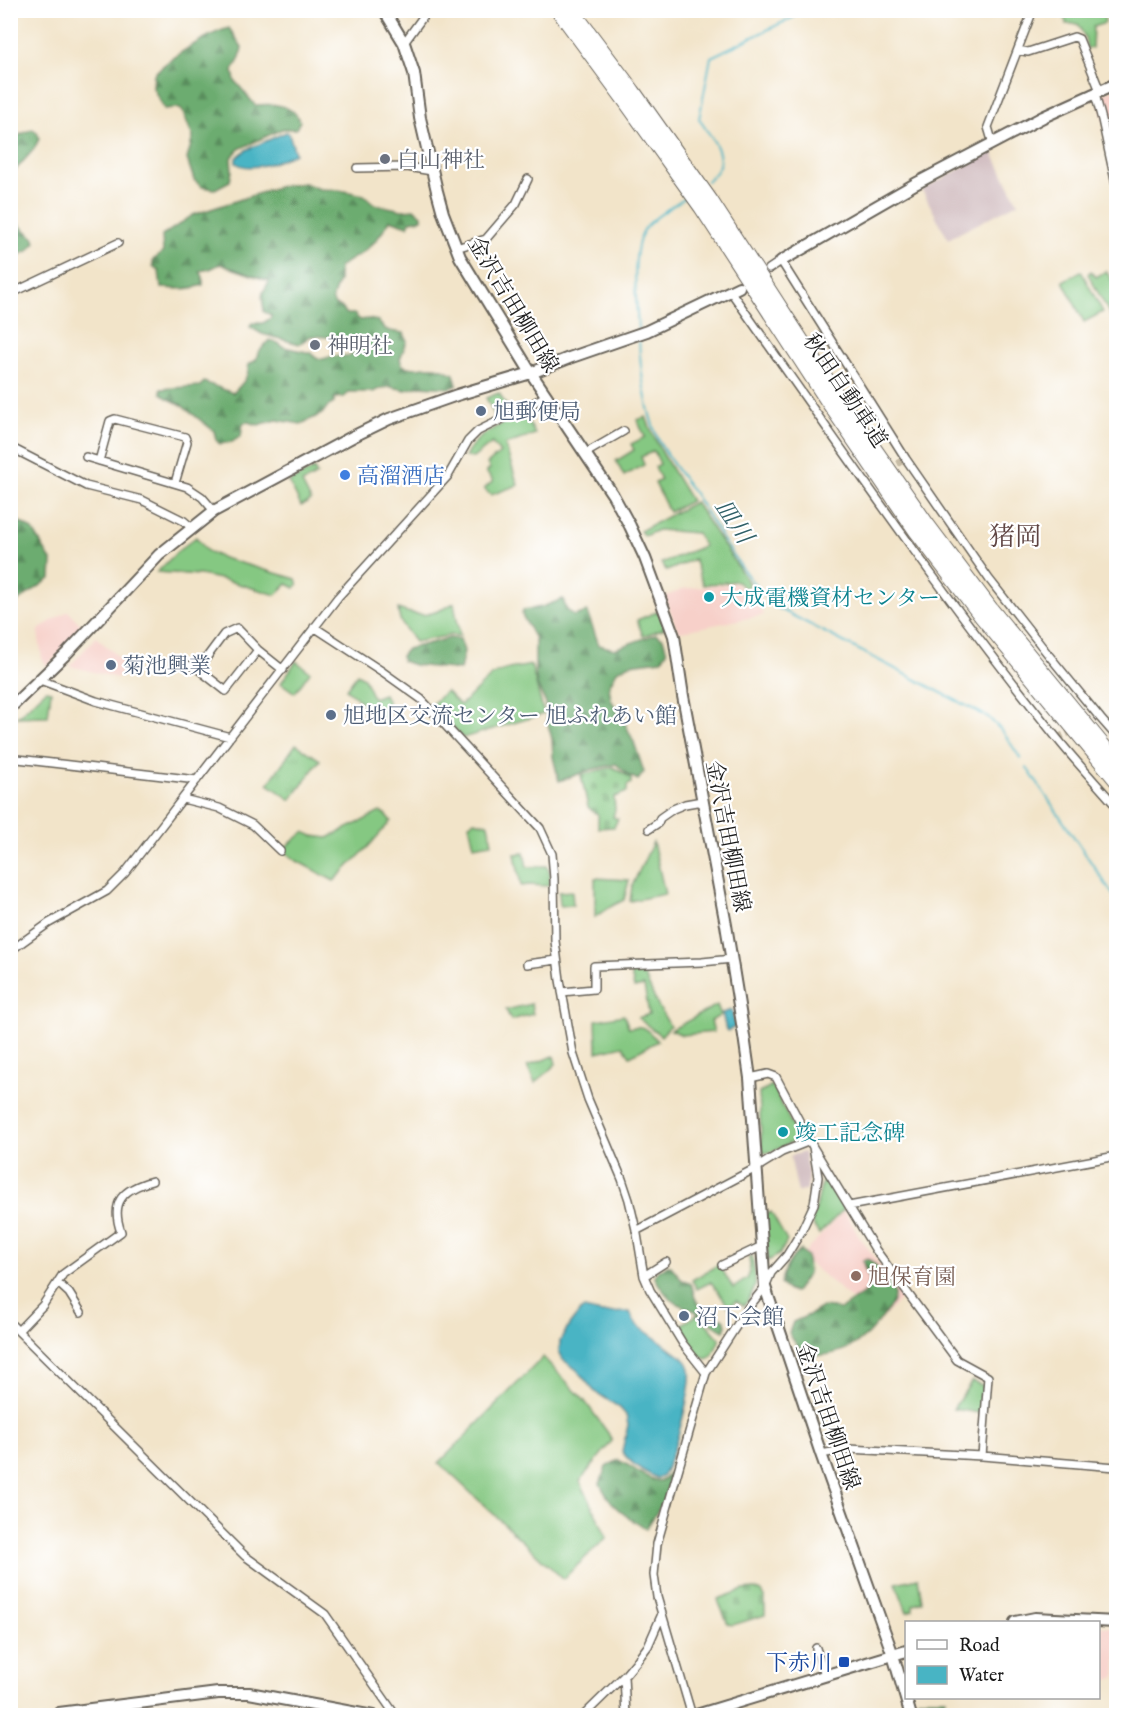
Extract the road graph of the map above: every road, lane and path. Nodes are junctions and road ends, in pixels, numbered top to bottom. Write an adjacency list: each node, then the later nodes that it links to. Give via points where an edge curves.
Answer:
1 (384, 10): 6 (street, 金沢吉田柳田線)
2 (430, 10): 6 (street)
3 (558, 10): 43 (highway, 秋田自動車道, via 701,207 916,531)
4 (572, 10): 41 (highway, 秋田自動車道, via 711,201 839,398 927,524)
5 (1033, 10): 7 (street)
6 (404, 43): 12 (street, 金沢吉田柳田線, via 414,73)
7 (1018, 50): 9 (street, via 1028,52 1074,37 1079,39); 10 (street, via 988,128)
8 (1116, 84): 9 (street)
9 (1097, 93): 10 (street); 14 (street)
10 (993, 144): 17 (street)
11 (357, 168): 12 (street)
12 (432, 171): 16 (street, 金沢吉田柳田線)
13 (528, 179): 16 (street, via 516,204 486,239)
14 (1116, 185)
15 (118, 243): 20 (street)
16 (456, 248): 21 (street, 金沢吉田柳田線)
17 (780, 261): 18 (street); 38 (street, via 906,459 989,579)
18 (769, 268)
19 (735, 289): 21 (street, via 647,331); 46 (street, via 880,504 1057,738)
20 (10, 294)
21 (531, 373): 22 (street, 金沢吉田柳田線); 29 (street, via 389,419)
22 (546, 395): 25 (street, 金沢吉田柳田線); 31 (street, via 478,431 468,441 448,476)
23 (624, 431): 25 (street)
24 (10, 447): 30 (street, via 86,486 142,500 184,520)
25 (586, 453): 45 (street, 金沢吉田柳田線, via 630,526 674,636)
26 (86, 457): 27 (street)
27 (99, 461): 28 (street); 28 (street, via 110,421 115,419 185,437 187,442)
28 (175, 483): 29 (street, via 202,497)
29 (214, 511): 30 (street)
30 (192, 528): 36 (street, via 159,555)
31 (314, 627): 35 (street); 51 (street, via 421,699 540,828 552,854)
32 (258, 650): 34 (street, via 226,691); 34 (street, via 237,627 224,634); 35 (street)
33 (177, 661): 34 (street)
34 (198, 669)
35 (283, 670): 39 (street)
36 (40, 680): 37 (street); 39 (street, via 96,701)
37 (10, 708)
38 (1116, 736)
39 (230, 737): 42 (street)
40 (10, 760): 42 (street)
41 (1116, 761)
42 (197, 780): 44 (street)
43 (1116, 780)
44 (183, 799): 48 (street, via 219,808 253,825); 49 (street, via 107,891 49,923)
45 (702, 801): 47 (street, via 672,809); 50 (street, 金沢吉田柳田線)
46 (1116, 806)
47 (650, 828)
48 (280, 851)
49 (10, 951)
50 (732, 959): 53 (street, via 594,966 594,989); 54 (street, 金沢吉田柳田線)
51 (557, 960): 52 (street); 53 (street)
52 (527, 964)
53 (562, 993): 60 (street, via 573,1053 622,1179)
54 (750, 1078): 55 (street, via 768,1074 776,1077); 57 (street, 金沢吉田柳田線)
55 (812, 1144): 57 (street, via 782,1152); 59 (street); 66 (street, via 818,1177 814,1204 801,1232)
56 (1116, 1156): 59 (street)
57 (756, 1168): 60 (street); 61 (street, 金沢吉田柳田線)
58 (152, 1181): 65 (street, via 127,1191 119,1203 117,1220 121,1232 63,1274)
59 (849, 1206): 72 (street, via 875,1249 957,1360 988,1377)
60 (636, 1231): 64 (street)
61 (762, 1246): 63 (street); 66 (street, 金沢吉田柳田線)
62 (666, 1262): 64 (street)
63 (723, 1265)
64 (644, 1276): 70 (street, via 683,1344)
65 (58, 1283): 67 (street); 69 (street)
66 (765, 1287): 70 (street); 71 (street, 金沢吉田柳田線)
67 (81, 1312)
68 (10, 1323): 69 (street)
69 (18, 1331): 88 (street, via 245,1556 325,1614)
70 (706, 1373): 74 (street, via 657,1544 654,1575)
71 (821, 1454): 72 (street, via 848,1449); 81 (street, 金沢吉田柳田線)
72 (982, 1456): 73 (street)
73 (1116, 1467)
74 (662, 1614): 83 (street, via 648,1646); 91 (street)
75 (1023, 1621): 76 (street)
76 (1096, 1621)
77 (1100, 1621): 78 (street)
78 (1116, 1622)
79 (816, 1648): 82 (street)
80 (905, 1651): 81 (street)
81 (893, 1655): 82 (street); 84 (street, 金沢吉田柳田線)
82 (825, 1675): 91 (street)
83 (624, 1676): 89 (street); 90 (street)
84 (905, 1696)
85 (906, 1699): 92 (street, 金沢吉田柳田線)
86 (56, 1716): 87 (street, via 218,1693 249,1693)
87 (373, 1716)
88 (396, 1716)
89 (586, 1716)
90 (626, 1716)
91 (692, 1716)
92 (911, 1716)

